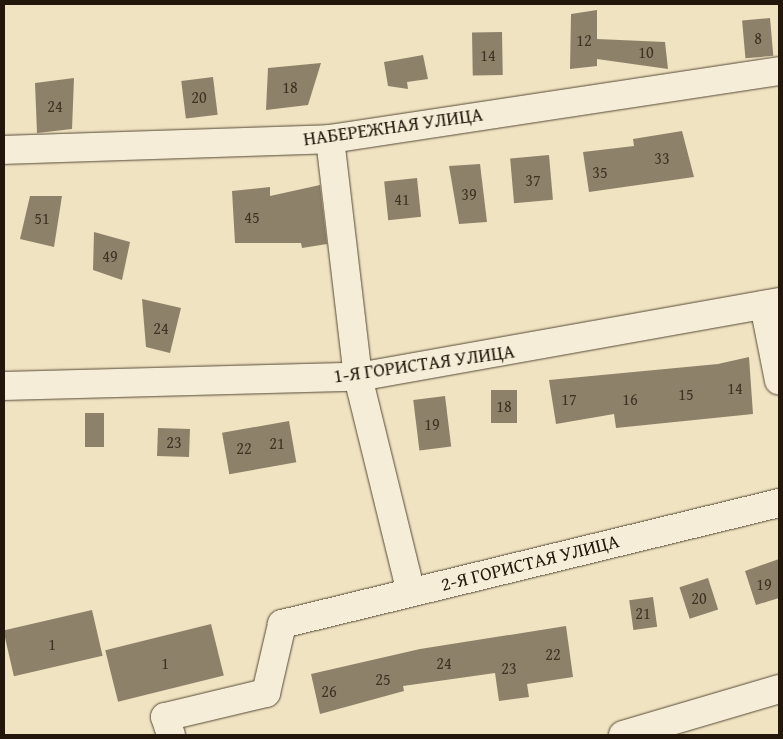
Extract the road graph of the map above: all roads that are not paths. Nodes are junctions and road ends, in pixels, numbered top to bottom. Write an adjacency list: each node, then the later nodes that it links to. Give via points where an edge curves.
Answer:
1 (779, 71): 2 (street, НАБЕРЕЖНАЯ УЛИЦА)
2 (330, 139): 3 (street, НАБЕРЕЖНАЯ УЛИЦА); 5 (street)
3 (4, 150)
4 (772, 304): 5 (street, 1-Я ГОРИСТАЯ УЛИЦА); 6 (street)
5 (358, 377): 7 (street, 1-Я ГОРИСТАЯ УЛИЦА); 9 (street)
6 (779, 381)
7 (4, 386)
8 (779, 504): 9 (street, 2-Я ГОРИСТАЯ УЛИЦА)
9 (411, 592): 11 (street, 2-Я ГОРИСТАЯ УЛИЦА, via 282,624 266,694 165,717)
10 (779, 689): 12 (street)
11 (171, 735)
12 (623, 735)

